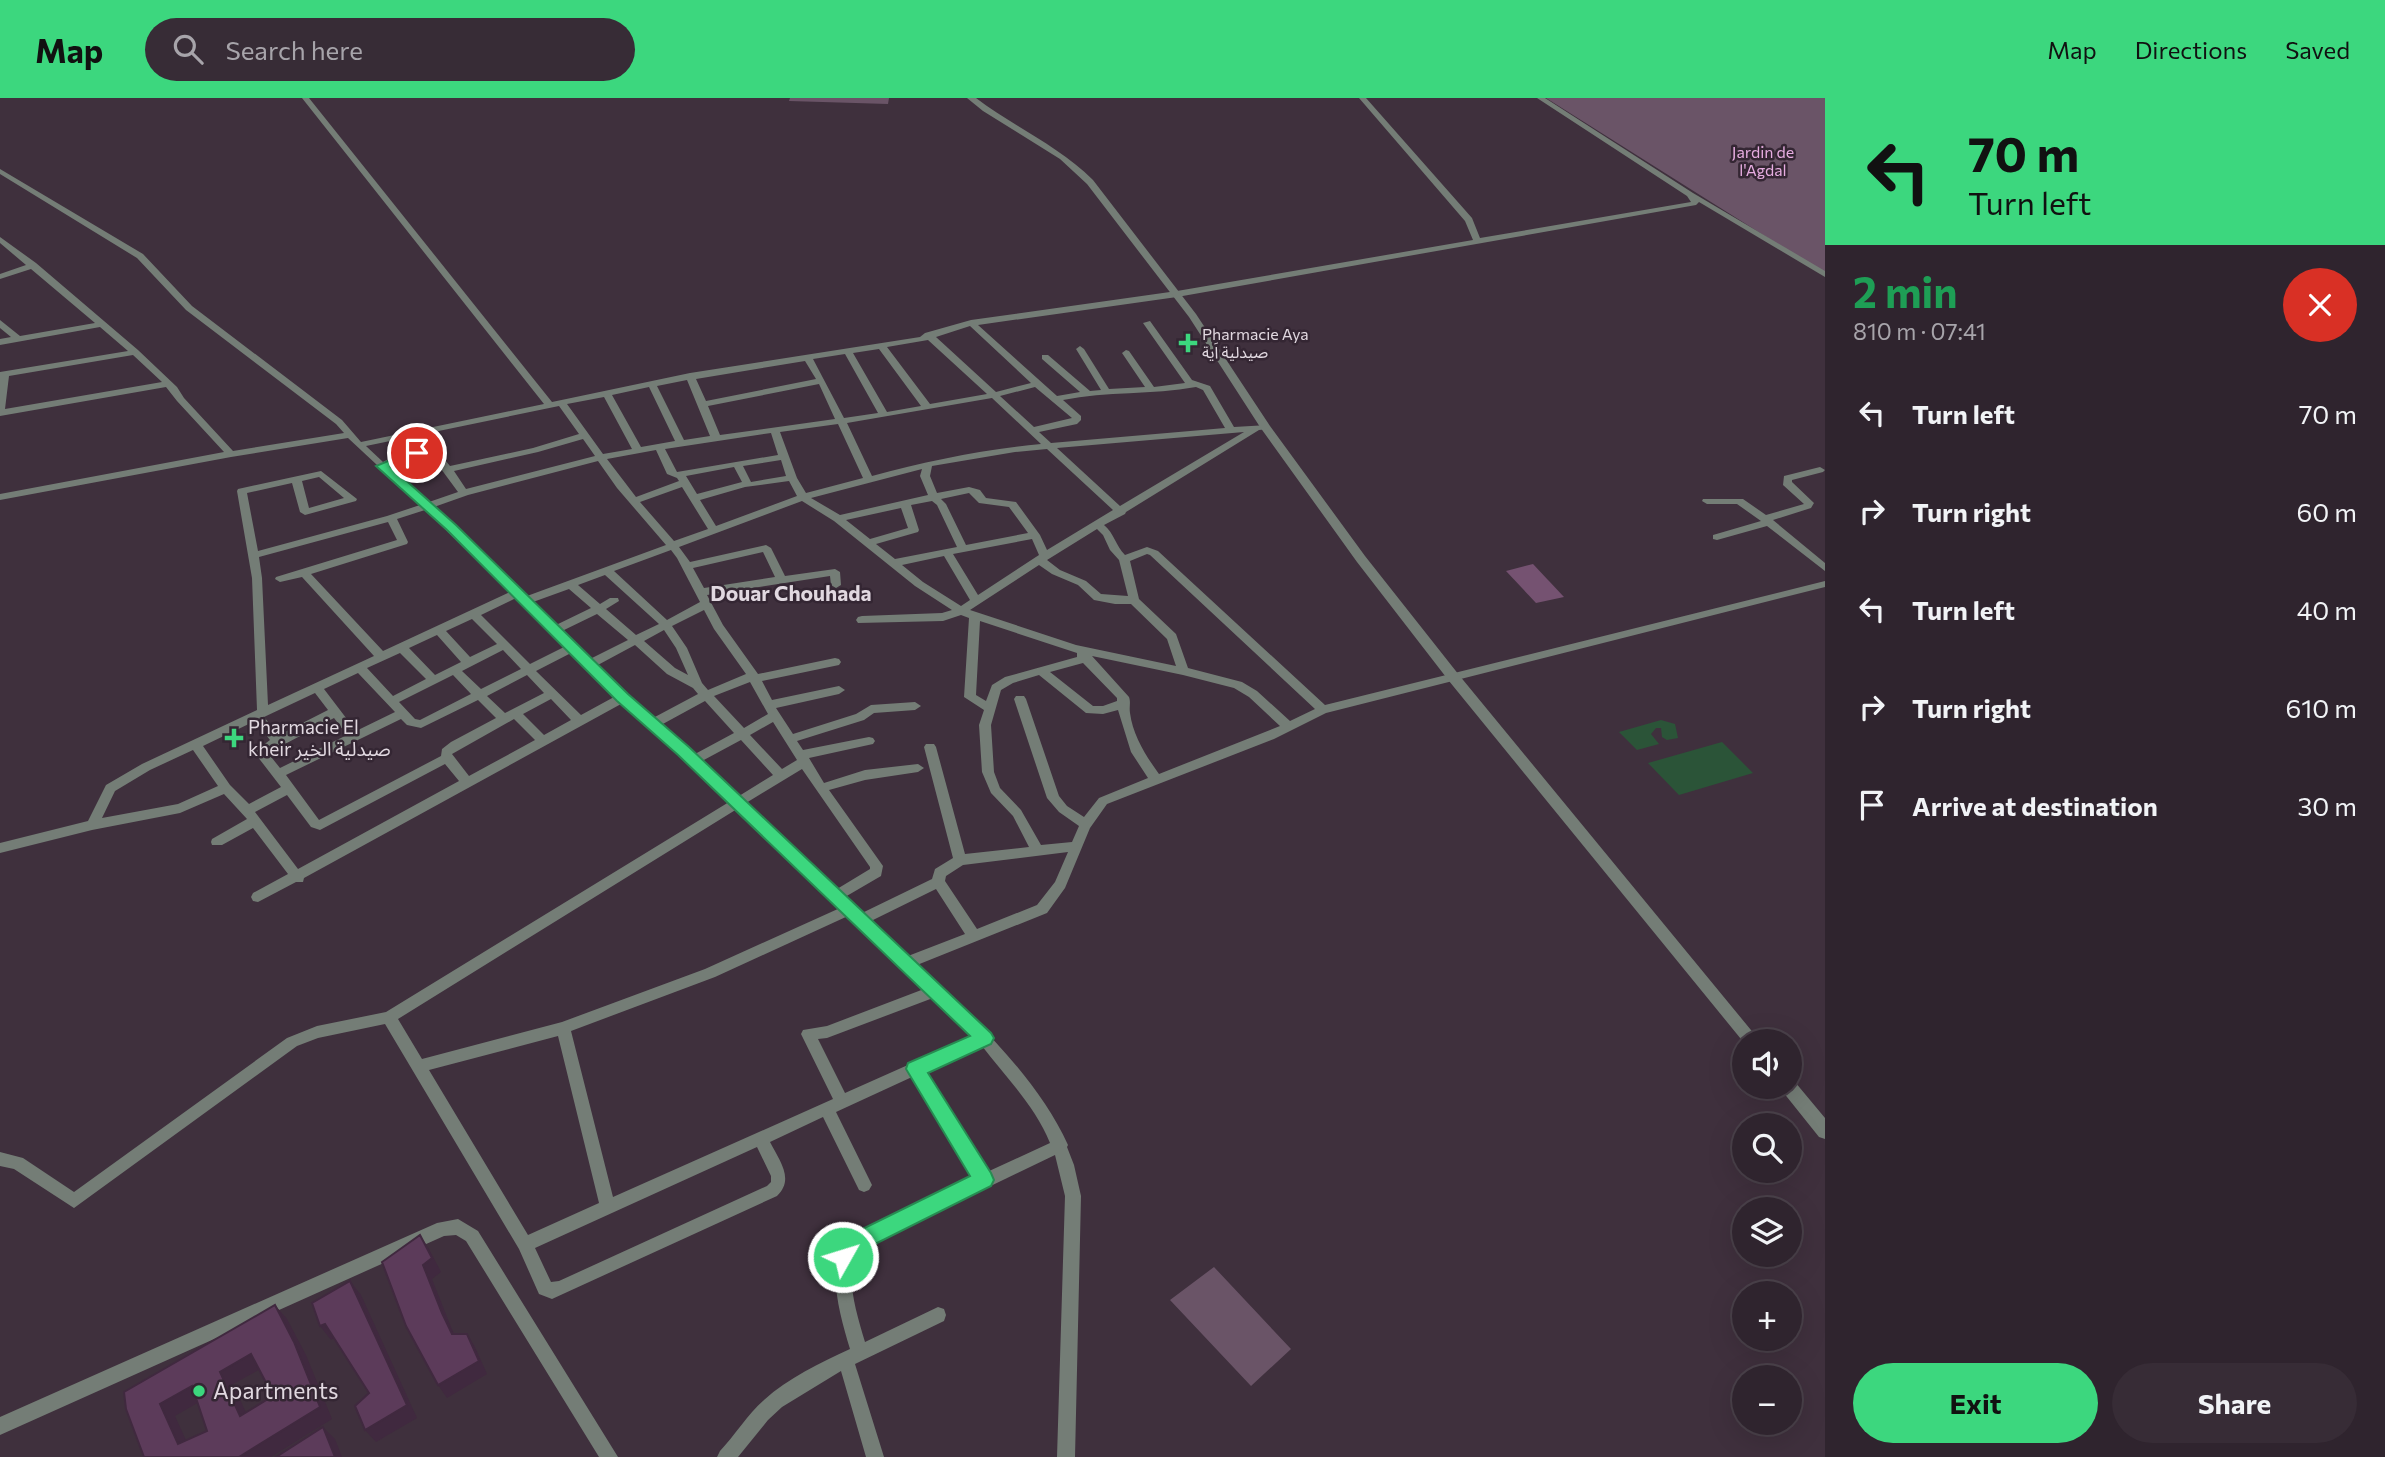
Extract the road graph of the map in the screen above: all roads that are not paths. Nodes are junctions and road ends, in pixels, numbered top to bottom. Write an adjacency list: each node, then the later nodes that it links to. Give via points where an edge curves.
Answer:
1 (305, 98): 41 (street)
2 (971, 98): 12 (street, via 1074,163)
3 (1362, 98): 8 (street, via 1469,220)
4 (1540, 98): 6 (street)
5 (0, 171): 53 (street, via 140,256 189,308 339,422)
6 (1684, 190): 8 (street, via 1696,203); 10 (street)
7 (0, 239): 9 (street)
8 (1477, 240): 12 (street)
9 (33, 265): 11 (street); 16 (street)
10 (1825, 275)
11 (0, 277)
12 (1177, 294): 14 (street); 47 (street)
13 (0, 323): 18 (street)
14 (971, 323): 17 (street); 32 (street)
15 (1147, 323): 33 (street)
16 (102, 324): 18 (street); 23 (street)
17 (928, 335): 20 (street); 39 (street)
18 (18, 339): 19 (street)
19 (0, 342)
20 (881, 345): 22 (street); 43 (street)
21 (1080, 349): 35 (street)
22 (847, 350): 25 (street); 45 (street)
23 (135, 352): 27 (street); 30 (street)
24 (1126, 353): 36 (street)
25 (807, 356): 28 (street); 29 (street)
26 (1045, 356): 37 (street)
27 (2, 375): 34 (street)
28 (690, 376): 31 (street); 42 (street)
29 (822, 381): 42 (street); 46 (street)
30 (167, 384): 44 (street); 58 (street)
31 (652, 384): 38 (street); 54 (street)
32 (1037, 384): 39 (street); 40 (street)
33 (1194, 385): 36 (street); 48 (street, via 1207,388)
34 (2, 389): 44 (street)
35 (1106, 391): 36 (street); 37 (street)
36 (1152, 391)
37 (1086, 392): 40 (street)
38 (606, 393): 41 (street); 57 (street)
39 (995, 395): 43 (street); 50 (street)
40 (1056, 399): 50 (street, via 1077,420)
41 (555, 403): 51 (street); 53 (street)
42 (703, 404): 52 (street)
43 (927, 407): 45 (street)
44 (0, 413)
45 (884, 415): 46 (street)
46 (841, 420): 49 (street); 69 (street)
47 (1260, 428): 48 (street); 80 (street); 135 (street)
48 (1231, 429): 55 (street)
49 (774, 430): 52 (street); 60 (street)
50 (1032, 430): 55 (street)
51 (585, 435): 59 (street); 64 (street)
52 (716, 438): 54 (street)
53 (355, 440): 58 (street); 63 (street)
54 (681, 443): 56 (street)
55 (1049, 446): 62 (street); 80 (street)
56 (659, 447): 57 (street); 68 (street, via 670,472)
57 (638, 450): 59 (street)
58 (232, 454): 72 (street)
59 (602, 457): 71 (street); 76 (street)
60 (784, 457): 61 (street); 66 (street)
61 (737, 464): 68 (street); 70 (street)
62 (928, 464): 69 (street); 74 (street, via 925,478)
63 (383, 466): 64 (street, via 426,452 437,456); 79 (street)
64 (448, 470): 71 (street)
65 (1820, 470): 83 (street, via 1787,478 1787,484 1809,505)
66 (792, 478): 70 (street); 73 (street)
67 (296, 479): 67 (street, via 321,474 352,499 305,512); 92 (street, via 242,491)
68 (683, 479): 75 (street); 76 (street)
69 (869, 480): 73 (street)
70 (746, 484): 75 (street)
71 (464, 493): 79 (street)
72 (0, 497)
73 (803, 497): 82 (street); 85 (street)
74 (934, 497): 78 (street); 86 (street, via 969,490 983,501 1012,504); 90 (street)
75 (694, 498): 85 (street)
76 (634, 501): 89 (street)
77 (1707, 501): 83 (street, via 1739,501)
78 (905, 503): 82 (street); 88 (street, via 914,530)
79 (426, 505): 81 (street); 106 (street)
80 (1121, 512): 84 (street)
81 (391, 519): 92 (street); 99 (street, via 403,542)
82 (838, 519): 88 (street)
83 (1766, 521): 87 (street); 97 (street)
84 (1096, 524): 93 (street); 94 (street, via 1108,531 1116,553)
85 (715, 531): 89 (street)
86 (1035, 535): 90 (street); 93 (street)
87 (1717, 537)
88 (868, 543): 95 (street)
89 (671, 546): 96 (street); 98 (street)
90 (963, 549): 91 (street)
91 (947, 553): 95 (street); 109 (street)
92 (254, 555): 152 (street)
93 (1042, 558): 107 (street, via 1098,597); 109 (street)
94 (1124, 559): 107 (street); 149 (street, via 1147,550 1154,553)
95 (893, 563): 112 (street)
96 (688, 566): 101 (street, via 766,548); 105 (street)
97 (1825, 568)
98 (607, 571): 102 (street); 116 (street)
99 (304, 573): 100 (street); 124 (street)
100 (280, 579)
101 (781, 579): 104 (street, via 835,572); 105 (street)
102 (570, 584): 106 (street); 111 (street)
103 (1825, 584): 135 (street)
104 (836, 585)
105 (701, 592): 110 (street)
106 (522, 597): 113 (street); 117 (street)
107 (1134, 600): 133 (street, via 1172,638)
108 (614, 601): 111 (street)
109 (976, 601): 112 (street)
110 (706, 604): 116 (street); 134 (street)
111 (600, 607): 117 (street); 119 (street)
112 (961, 611): 114 (street); 115 (street, via 943,617)
113 (474, 614): 118 (street); 120 (street)
114 (975, 615): 123 (street); 147 (street, via 971,697)
115 (862, 620)
116 (668, 625): 119 (street); 138 (street, via 685,649)
117 (555, 630): 122 (street)
118 (439, 631): 121 (street); 127 (street)
119 (640, 643): 128 (street); 138 (street, via 666,668)
120 (504, 645): 127 (street); 131 (street)
121 (402, 648): 124 (street); 136 (street)
122 (572, 648): 128 (street); 131 (street)
123 (1074, 649): 125 (street); 133 (street)
124 (382, 657): 129 (street)
125 (1087, 658): 132 (street); 145 (street)
126 (835, 662): 134 (street)
127 (469, 663): 130 (street)
128 (593, 667): 142 (street)
129 (360, 668): 137 (street); 144 (street)
130 (454, 670): 136 (street); 141 (street)
131 (530, 670): 140 (street); 141 (street)
132 (1041, 671): 145 (street, via 1090,710); 147 (street, via 999,684)
133 (1183, 671): 156 (street, via 1245,689)
134 (754, 677): 138 (street); 148 (street)
135 (1454, 678): 149 (street); 196 (street)
136 (433, 680): 144 (street)
137 (317, 688): 150 (street); 152 (street)
138 (701, 690): 155 (street); 157 (street)
139 (839, 690): 148 (street)
140 (553, 694): 153 (street); 154 (street)
141 (479, 695): 151 (street, via 421,724 411,722); 153 (street)
142 (622, 698): 154 (street); 155 (street)
143 (1020, 699): 179 (street, via 1053,798)
144 (392, 701): 151 (street)
145 (1125, 703): 171 (street, via 1124,715 1137,752)
146 (915, 706): 159 (street, via 871,709 860,717)
147 (990, 708): 183 (street, via 985,733 988,772 995,790 1017,813)
148 (772, 710): 157 (street); 159 (street)
149 (1323, 710): 156 (street)
150 (335, 712): 158 (street); 160 (street)
151 (403, 713): 158 (street)
152 (260, 715): 160 (street); 163 (street)
153 (509, 716): 162 (street); 165 (street, via 455,745 446,752)
154 (580, 722): 162 (street)
155 (652, 724): 167 (street)
156 (1288, 726): 171 (street)
157 (740, 733): 167 (street); 170 (street)
158 (354, 736): 169 (street)
159 (790, 739): 166 (street)
160 (277, 741): 169 (street, via 260,752)
161 (869, 741): 166 (street)
162 (544, 742): 172 (street)
163 (196, 745): 173 (street); 178 (street, via 110,788)
164 (930, 747): 184 (street)
165 (447, 758): 172 (street); 175 (street, via 322,825 314,824)
166 (803, 758): 170 (street); 174 (street)
167 (693, 761): 176 (street)
168 (918, 768): 174 (street, via 865,775)
169 (278, 774): 175 (street)
170 (779, 774): 176 (street)
171 (1156, 780): 179 (street, via 1103,801)
172 (468, 783): 185 (street)
173 (226, 788): 177 (street); 178 (street, via 180,808)
174 (821, 788): 187 (street, via 878,867)
175 (289, 789): 177 (street)
176 (735, 802): 187 (street); 194 (street)
177 (251, 816): 180 (street); 185 (street)
178 (92, 825): 182 (street)
179 (1086, 825): 181 (street)
180 (217, 842)
181 (1078, 846): 183 (street); 191 (street, via 1048,904)
182 (0, 848)
183 (1037, 850): 184 (street)
184 (960, 860): 186 (street, via 938,875)
185 (298, 878): 188 (street)
186 (938, 882): 190 (street); 191 (street)
187 (836, 896): 189 (street)
188 (258, 897)
189 (851, 909): 190 (street); 195 (street, via 710,973)
190 (863, 919): 192 (street)
191 (975, 937): 192 (street)
192 (906, 963): 193 (street)
193 (936, 991): 197 (street); 201 (street, via 827,1032 807,1034)
194 (389, 1017): 198 (street); 206 (street, via 292,1042 74,1200 18,1163)
195 (563, 1028): 198 (street); 209 (street)
196 (1742, 1029)
197 (984, 1038): 199 (street); 205 (street, via 1036,1104)
198 (418, 1067): 210 (street)
199 (915, 1069): 201 (street); 207 (street)
200 (1799, 1099): 203 (street)
201 (842, 1102): 202 (street)
202 (827, 1109): 204 (street); 208 (street)
203 (1825, 1131)
204 (760, 1138): 209 (street); 210 (street, via 779,1176 772,1191 561,1289 552,1292 545,1288)
205 (1060, 1145): 207 (street); 217 (street, via 1073,1196 1074,1226)
206 (0, 1159)
207 (984, 1180): 212 (street, via 848,1247 843,1264)
208 (864, 1185)
209 (607, 1206): 210 (street)
210 (525, 1244)
211 (937, 1315): 212 (street)
212 (853, 1357): 215 (street, via 773,1404); 216 (street)
213 (0, 1426): 214 (street, via 443,1228 458,1227 472,1236)
214 (609, 1457)
215 (726, 1457)
216 (875, 1457)
217 (1066, 1457)

